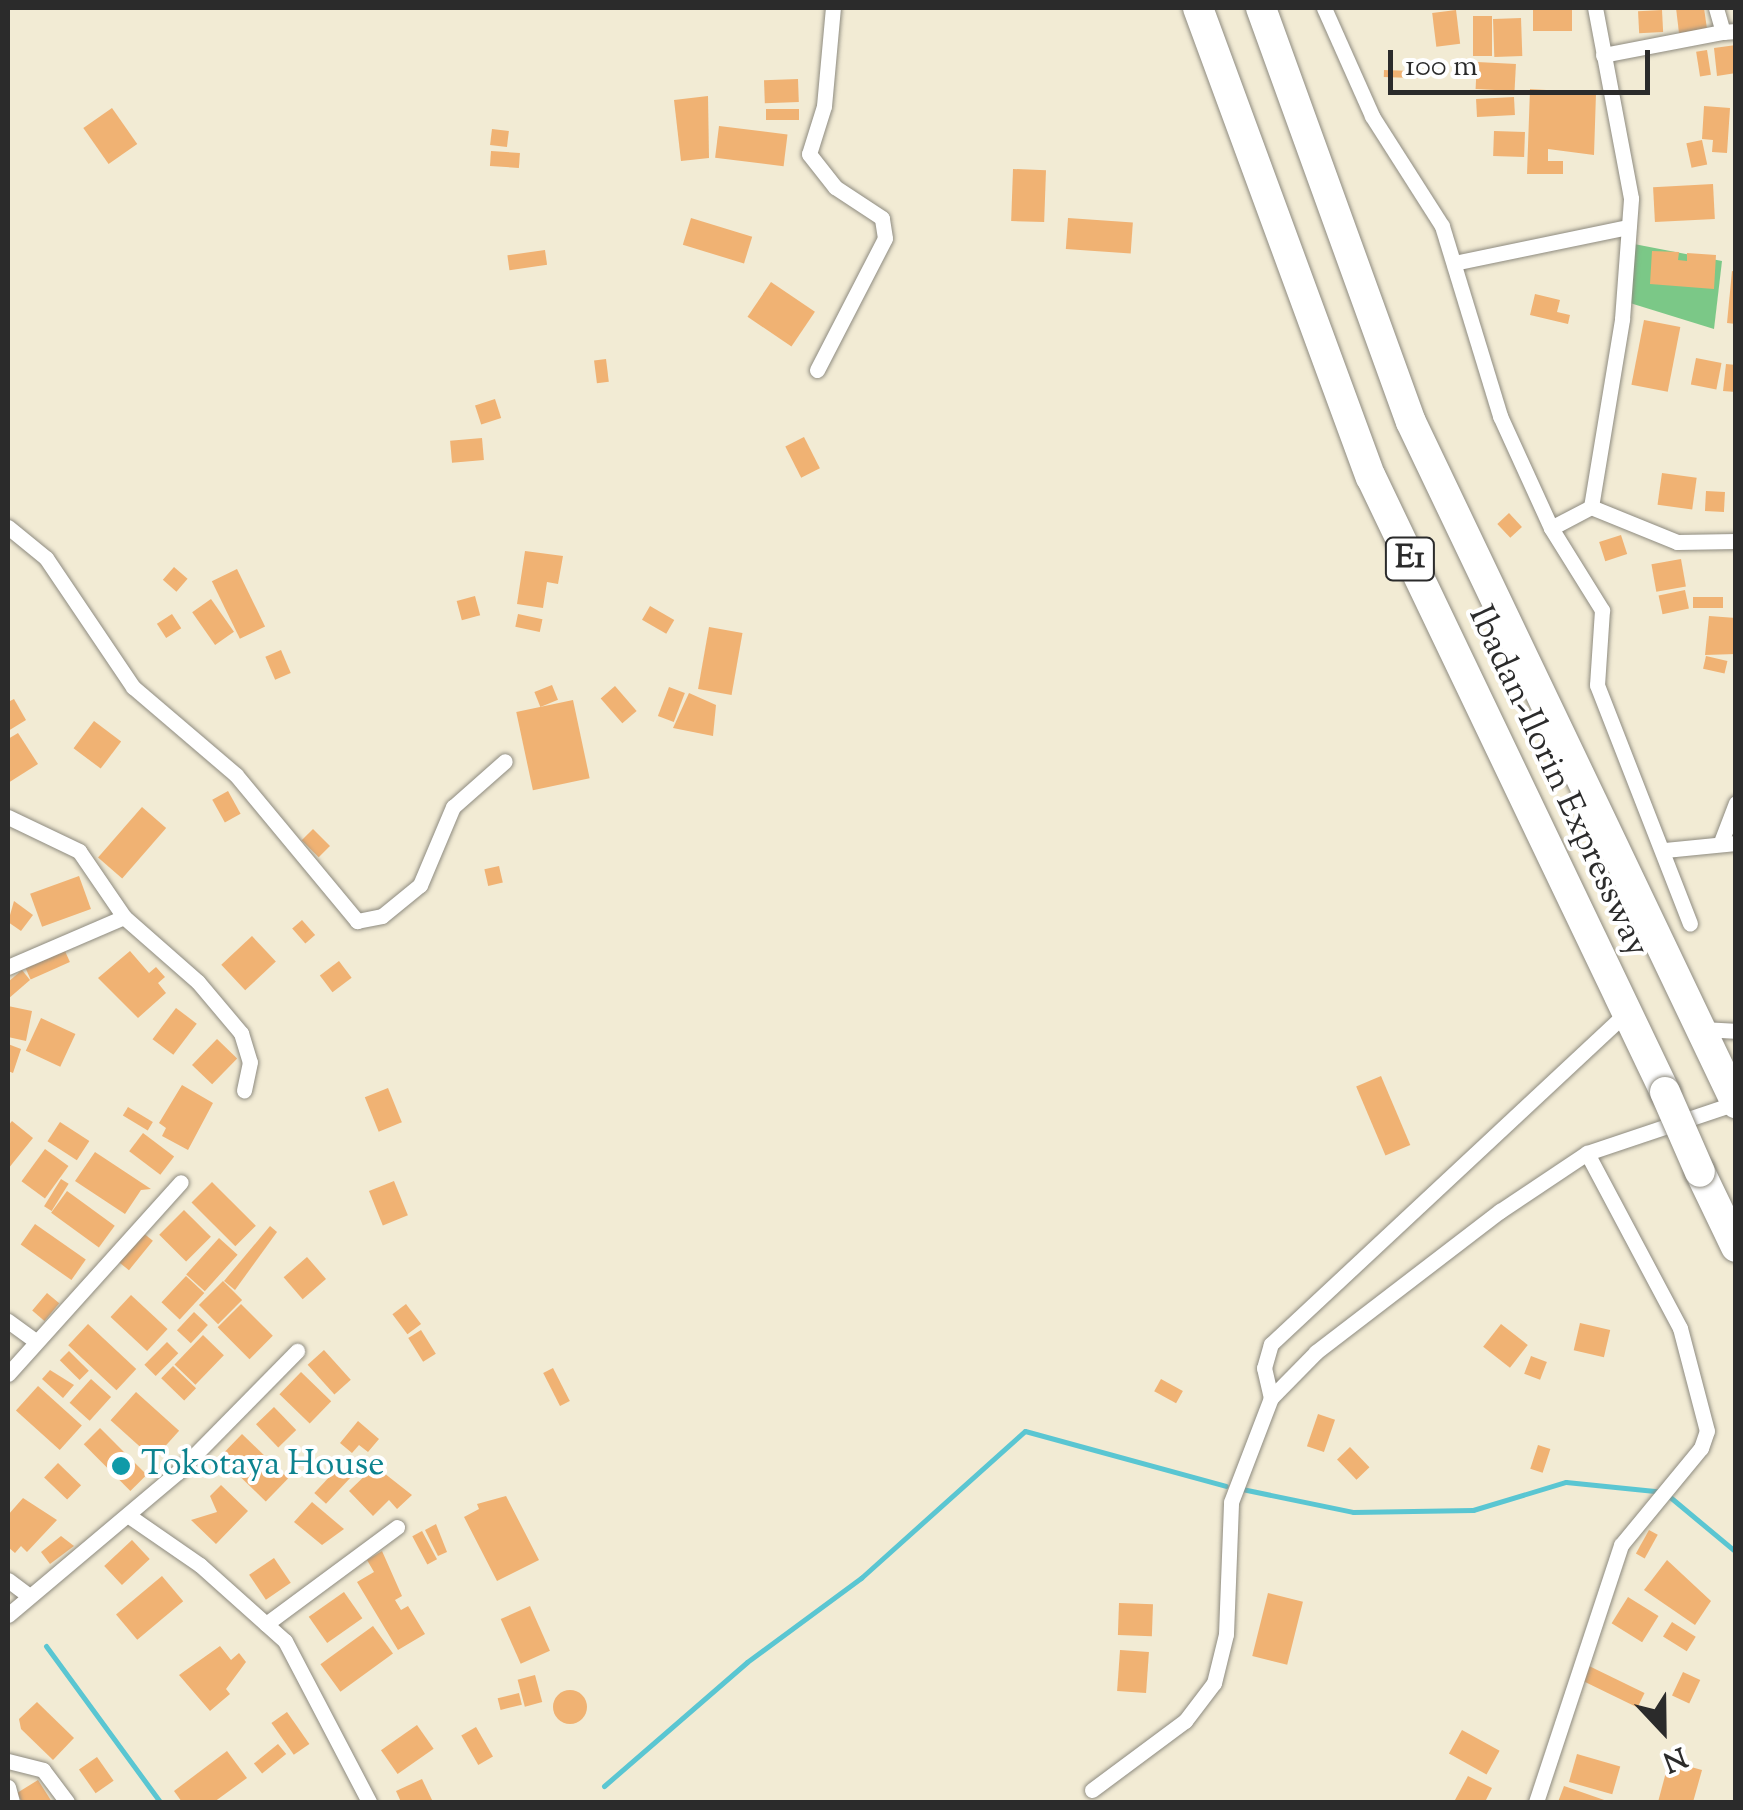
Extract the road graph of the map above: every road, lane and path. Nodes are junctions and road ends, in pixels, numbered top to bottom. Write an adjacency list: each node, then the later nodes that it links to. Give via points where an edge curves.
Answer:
1 (832, 8): 11 (street, via 824,106 808,154 835,187 882,218 886,238)
2 (1198, 8): 24 (highway, Ibadan-Ilorin Expressway / E1, via 1371,477)
3 (1262, 8): 25 (highway, Ibadan-Ilorin Expressway / E1, via 1411,422)
4 (1324, 8): 10 (street, via 1372,116 1442,226)
5 (1596, 8): 8 (street)
6 (1716, 8): 7 (street)
7 (1729, 31): 8 (street)
8 (1603, 55): 9 (street, via 1630,198)
9 (1628, 227): 10 (street); 12 (street, via 1611,402)
10 (1454, 264): 14 (street, via 1500,416)
11 (817, 370)
12 (1591, 507): 14 (street); 15 (street, via 1677,542)
13 (8, 527): 16 (street, via 46,558 132,687 236,775 358,921 382,916 420,885 453,807)
14 (1551, 528): 20 (street, via 1602,610 1597,684)
15 (1736, 541)
16 (504, 761)
17 (1736, 803): 19 (street)
18 (8, 817): 21 (street, via 79,851)
19 (1728, 843): 20 (street)
20 (1665, 850): 22 (street)
21 (124, 917): 23 (street); 27 (street, via 198,982 241,1032 250,1062)
22 (1690, 922)
23 (8, 966)
24 (1626, 1013): 31 (highway, Ibadan-Ilorin Expressway / E1, bridge); 36 (street, via 1271,1344 1264,1368)
25 (1700, 1029): 26 (street); 28 (highway, Ibadan-Ilorin Expressway / E1)
26 (1736, 1031)
27 (244, 1090)
28 (1733, 1097): 29 (street)
29 (1587, 1154): 36 (street, via 1316,1352); 49 (street, via 1680,1328 1707,1431 1702,1448 1621,1546)
30 (181, 1182): 33 (street)
31 (1736, 1248)
32 (8, 1321): 33 (street)
33 (36, 1341): 35 (street)
34 (297, 1351): 37 (street)
35 (8, 1374)
36 (1271, 1398): 45 (street, via 1230,1502 1226,1634 1214,1683 1185,1721)
37 (129, 1516): 40 (street); 42 (street, via 200,1565)
38 (396, 1527): 42 (street)
39 (8, 1580): 40 (street)
40 (28, 1595): 41 (street)
41 (8, 1616)
42 (266, 1624): 48 (street, via 284,1640)
43 (8, 1761): 47 (street, via 42,1770)
44 (8, 1786): 46 (street)
45 (1092, 1790)
46 (12, 1802)
47 (67, 1802)
48 (369, 1802)
49 (1536, 1802)

